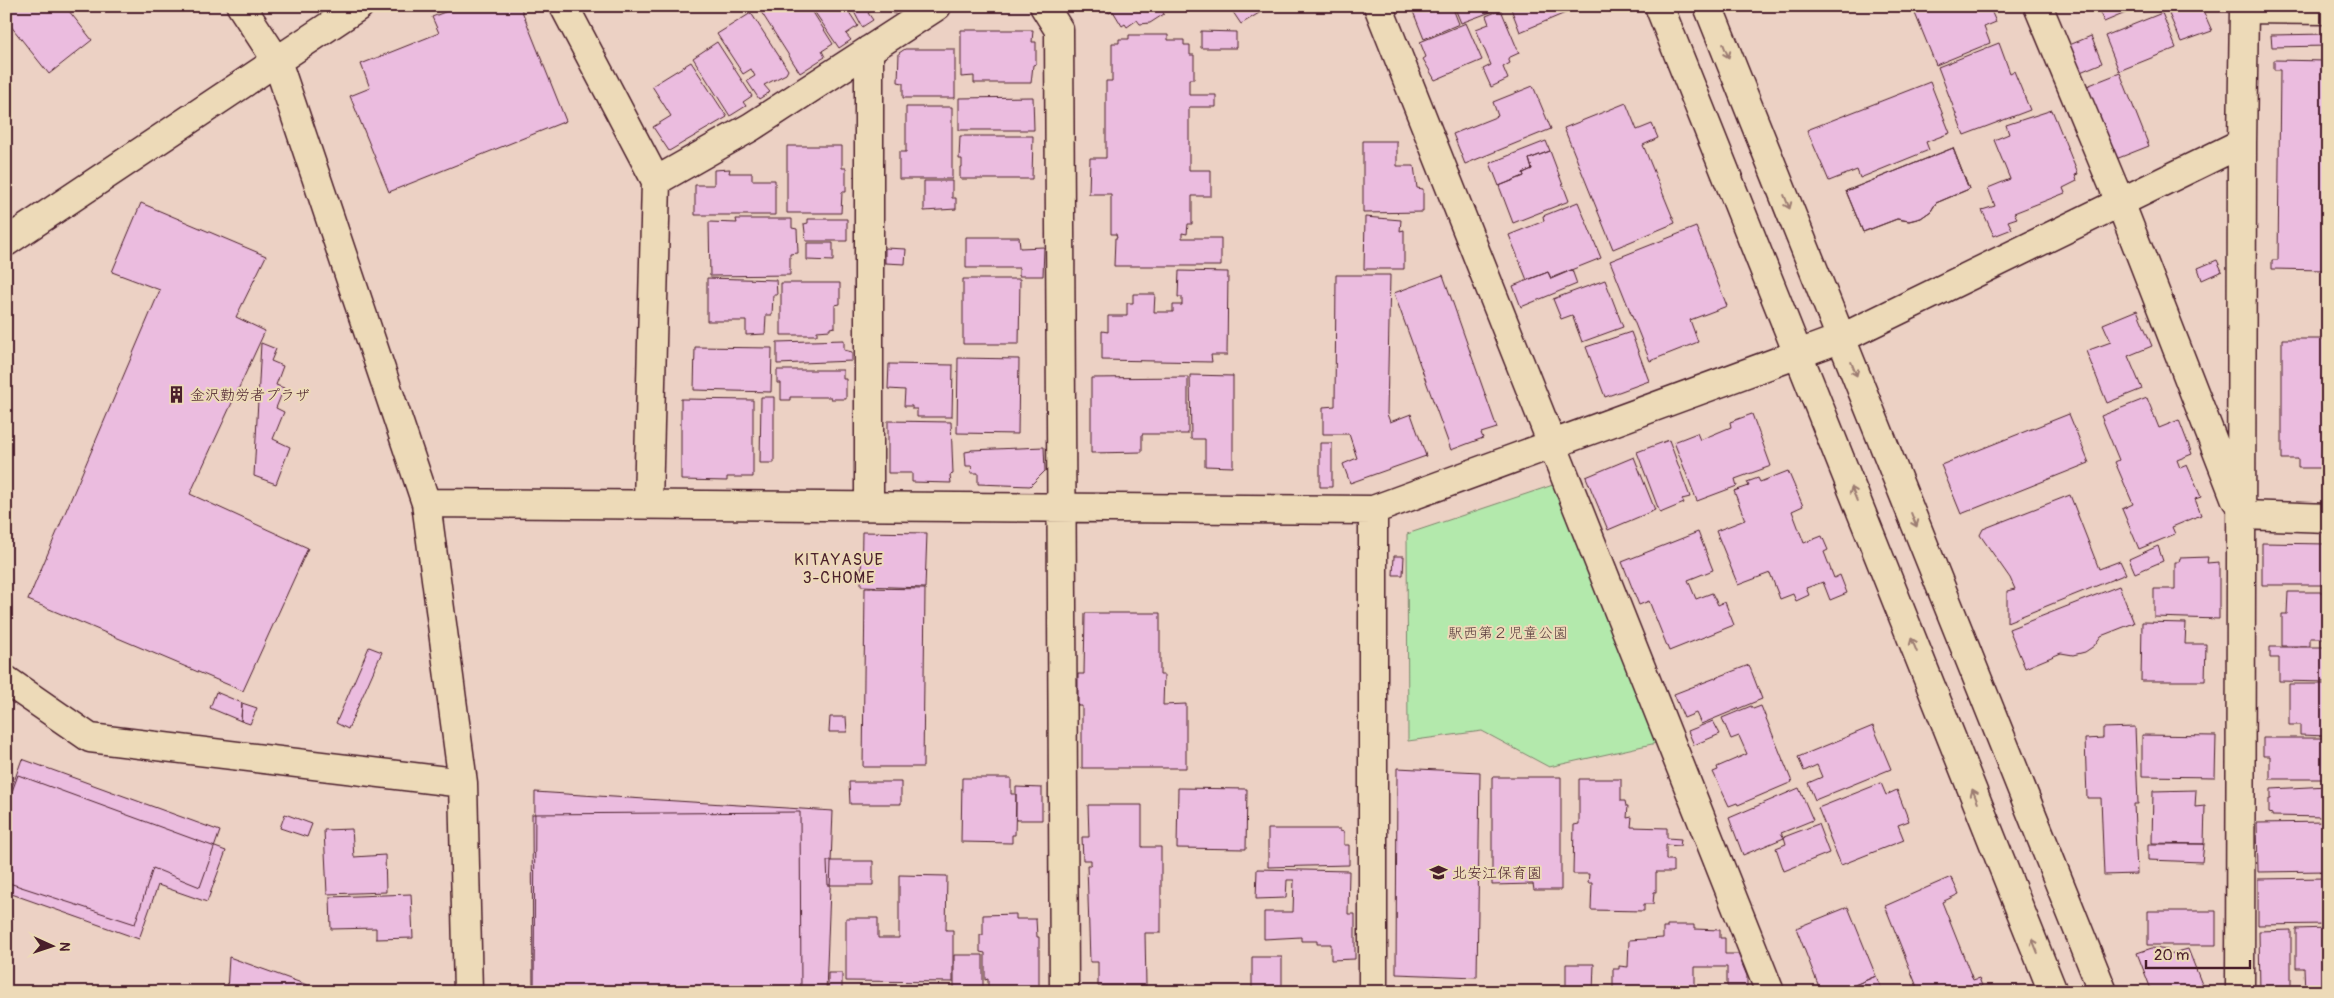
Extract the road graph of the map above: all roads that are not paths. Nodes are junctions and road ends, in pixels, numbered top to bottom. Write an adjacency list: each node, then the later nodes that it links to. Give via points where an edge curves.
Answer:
1 (241, 6): 13 (street)
2 (359, 6): 13 (street)
3 (564, 6): 15 (street)
4 (937, 6): 12 (street)
5 (1044, 6): 24 (street, via 1059,30)
6 (1378, 6): 20 (street)
7 (1659, 6): 19 (street)
8 (1708, 6): 18 (street, one-way to 18)
9 (2038, 6): 16 (street)
10 (2244, 8): 11 (street); 14 (street)
11 (2328, 10)
12 (869, 50): 15 (street, via 751,127); 23 (street)
13 (276, 61): 17 (street); 21 (street)
14 (2242, 144): 16 (street); 26 (street)
15 (656, 182): 22 (street)
16 (2120, 202): 18 (street); 26 (street)
17 (6, 242)
18 (1842, 338): 19 (street); 35 (street, one-way to 35)
19 (1798, 354): 20 (street); 34 (street, one-way to 19)
20 (1553, 444): 25 (street); 33 (street)
21 (426, 503): 22 (street); 29 (street)
22 (648, 504): 23 (street)
23 (868, 505): 24 (street)
24 (1061, 506): 25 (street); 31 (street)
25 (1373, 510): 32 (street)
26 (2242, 515): 27 (street); 36 (street)
27 (2328, 518)
28 (6, 680): 29 (street, via 90,738)
29 (463, 783): 30 (street)
30 (468, 992)
31 (1064, 992)
32 (1373, 992)
33 (1770, 992)
34 (2053, 992)
35 (2103, 992)
36 (2240, 992)

